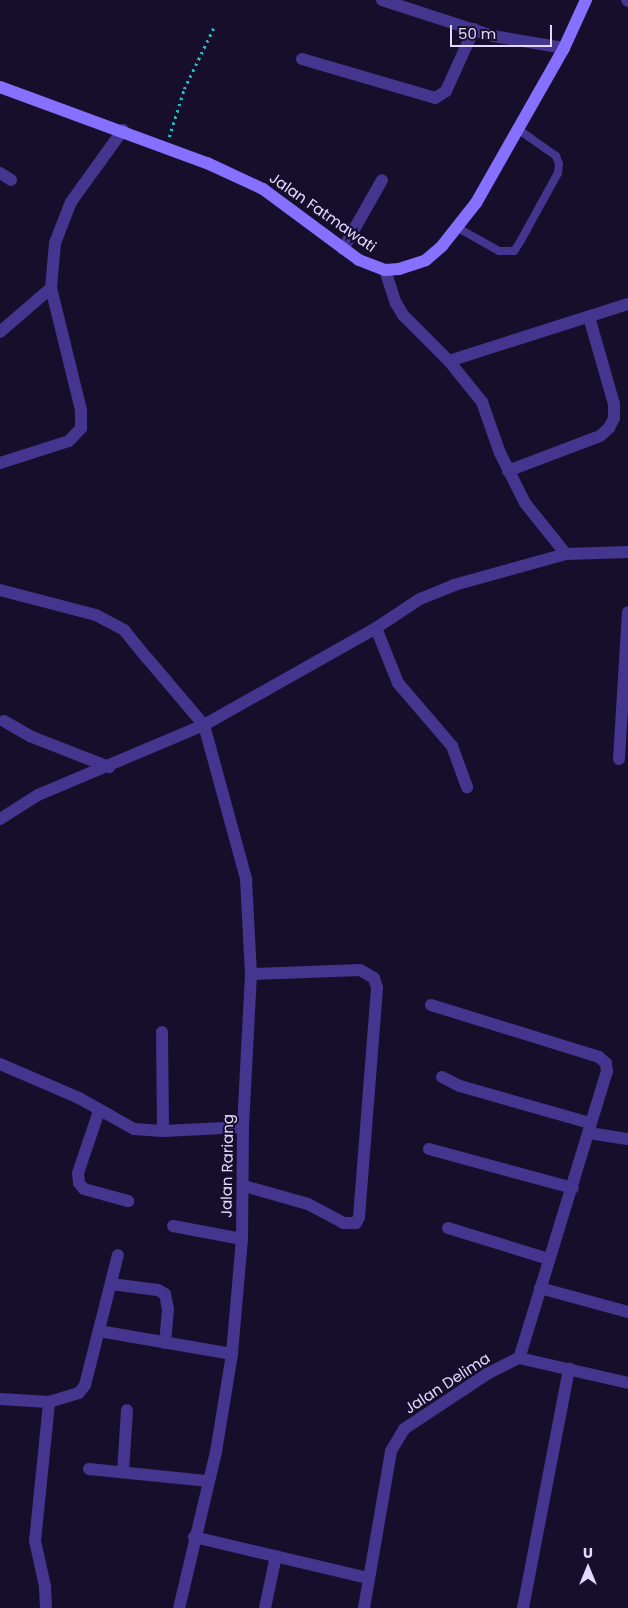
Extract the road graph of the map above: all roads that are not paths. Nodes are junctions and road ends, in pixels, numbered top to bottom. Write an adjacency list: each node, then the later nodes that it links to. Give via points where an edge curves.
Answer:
1 (382, 0): 3 (street)
2 (586, 0): 4 (street, Jalan Fatmawati)
3 (474, 30): 4 (street); 5 (street, via 446,91 435,98)
4 (564, 48): 8 (street, Jalan Fatmawati)
5 (302, 59)
6 (0, 87): 7 (street, Jalan Fatmawati)
7 (123, 130): 11 (street, Jalan Fatmawati, via 263,189 292,207); 13 (street, via 71,202 60,223)
8 (519, 130): 10 (street, Jalan Fatmawati); 10 (lane, via 556,156 559,164 558,173 520,242 514,250 499,251)
9 (382, 180): 11 (street)
10 (458, 228): 12 (street, Jalan Fatmawati, via 426,260)
11 (343, 249): 12 (street, Jalan Fatmawati, via 359,260)
12 (385, 270): 17 (street, via 403,315)
13 (51, 288): 16 (street); 18 (street, via 81,410 81,428 69,441)
14 (628, 304): 15 (street)
15 (589, 317): 17 (street); 19 (street, via 614,404 614,418 609,428 600,436)
16 (0, 332)
17 (449, 361): 19 (street, via 482,402)
18 (0, 463)
19 (508, 471): 21 (street, via 525,503)
20 (628, 552): 21 (street)
21 (566, 554): 24 (street, via 454,585 420,599)
22 (0, 590): 26 (street, via 96,615 124,630)
23 (628, 612): 27 (street)
24 (376, 628): 26 (street); 29 (street, via 398,683 452,746)
25 (4, 721): 28 (street, via 32,737)
26 (204, 725): 28 (street); 31 (street, Jalan Rariang, via 246,879)
27 (618, 760)
28 (108, 767): 30 (street, via 38,795)
29 (468, 787)
30 (0, 819)
31 (251, 974): 37 (street, Jalan Rariang); 42 (street, via 360,970 369,973 377,988 356,1223 343,1223 308,1204)
32 (431, 1005): 38 (street, via 599,1057 606,1063 607,1071)
33 (162, 1032): 39 (street)
34 (0, 1064): 36 (street, via 78,1098)
35 (442, 1077): 38 (street, via 460,1086)
36 (99, 1111): 39 (street, via 134,1129); 44 (street, via 78,1173 79,1183 84,1189)
37 (243, 1127): 39 (street); 42 (street, Jalan Rariang)
38 (590, 1128): 40 (street); 43 (street)
39 (163, 1131)
40 (628, 1139)
41 (429, 1149): 43 (street)
42 (244, 1186): 47 (street, Jalan Rariang)
43 (573, 1188): 49 (street)
44 (128, 1201)
45 (173, 1226): 47 (street)
46 (448, 1228): 49 (street)
47 (242, 1239): 55 (street, Jalan Rariang)
48 (118, 1255): 50 (street)
49 (548, 1259): 51 (street)
50 (111, 1284): 53 (street); 54 (street, via 158,1290 165,1294 168,1309)
51 (540, 1288): 52 (street); 56 (street)
52 (628, 1312)
53 (98, 1332): 54 (street); 60 (street, via 85,1385 79,1393)
54 (165, 1343): 55 (street)
55 (232, 1354): 64 (street, Jalan Rariang)
56 (520, 1358): 57 (street); 67 (street, Jalan Delima, via 487,1374 404,1430 391,1451)
57 (568, 1368): 58 (street); 72 (street)
58 (628, 1383)
59 (0, 1399): 60 (street)
60 (50, 1402): 68 (street, via 35,1542 45,1586)
61 (127, 1410): 63 (street)
62 (89, 1469): 63 (street)
63 (123, 1472): 64 (street)
64 (208, 1481): 65 (street, Jalan Rariang)
65 (194, 1537): 66 (street); 69 (street, Jalan Rariang)
66 (276, 1556): 67 (street); 70 (street)
67 (368, 1578): 71 (street, Jalan Delima)
68 (46, 1608)
69 (179, 1608)
70 (265, 1608)
71 (364, 1608)
72 (523, 1608)

